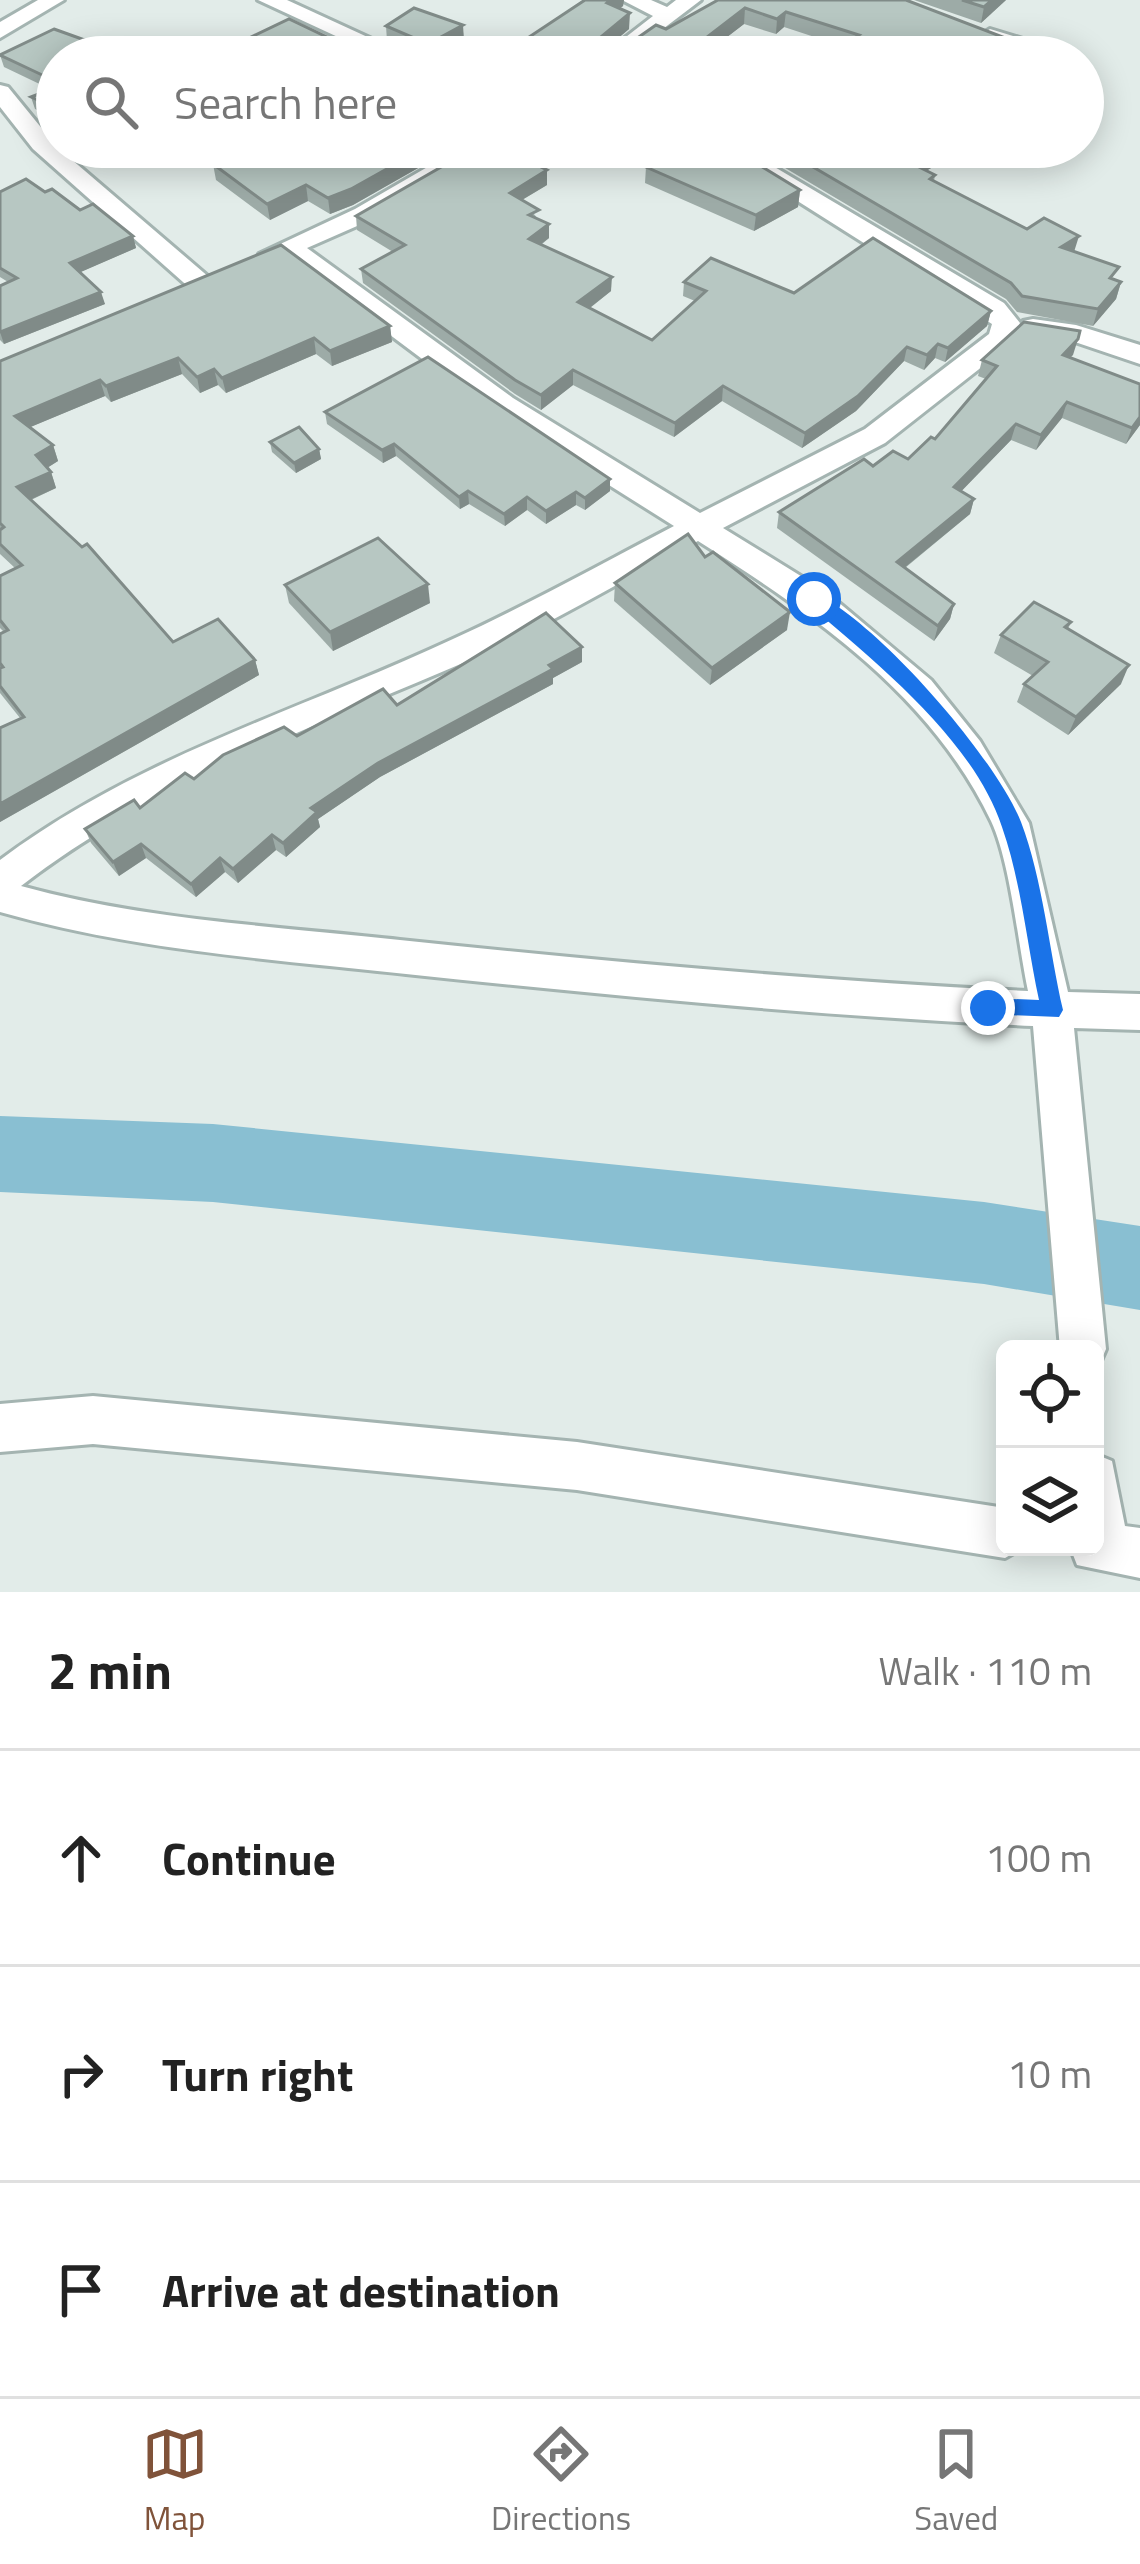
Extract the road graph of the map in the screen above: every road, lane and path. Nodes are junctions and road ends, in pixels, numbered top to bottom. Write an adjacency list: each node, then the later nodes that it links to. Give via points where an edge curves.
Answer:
1 (53, 0): 7 (street)
2 (269, 0): 8 (street)
3 (633, 0): 5 (street)
4 (690, 0): 5 (street)
5 (668, 15): 9 (street)
6 (968, 28): 10 (street)
7 (0, 31)
8 (352, 36)
9 (640, 36)
10 (993, 36)
11 (0, 92): 12 (street)
12 (36, 137)
13 (72, 168): 16 (street, via 212,279)
14 (444, 168): 16 (street)
15 (759, 168): 17 (street, via 969,292)
16 (289, 247): 19 (street, via 503,405)
17 (1006, 323): 18 (street, via 1076,333); 19 (street, via 976,362 875,436)
18 (1140, 355)
19 (696, 524): 20 (street, via 465,648 167,773 76,823); 22 (street, via 814,599 919,688 968,751 1011,823)
20 (0, 880)
21 (0, 896): 22 (street, via 77,921 461,963)
22 (1052, 1010): 23 (street); 24 (street)
23 (1140, 1012)
24 (1082, 1340)
25 (0, 1429): 27 (street, via 93,1420 578,1466)
26 (1104, 1516): 28 (street)
27 (996, 1532)
28 (1113, 1549)

